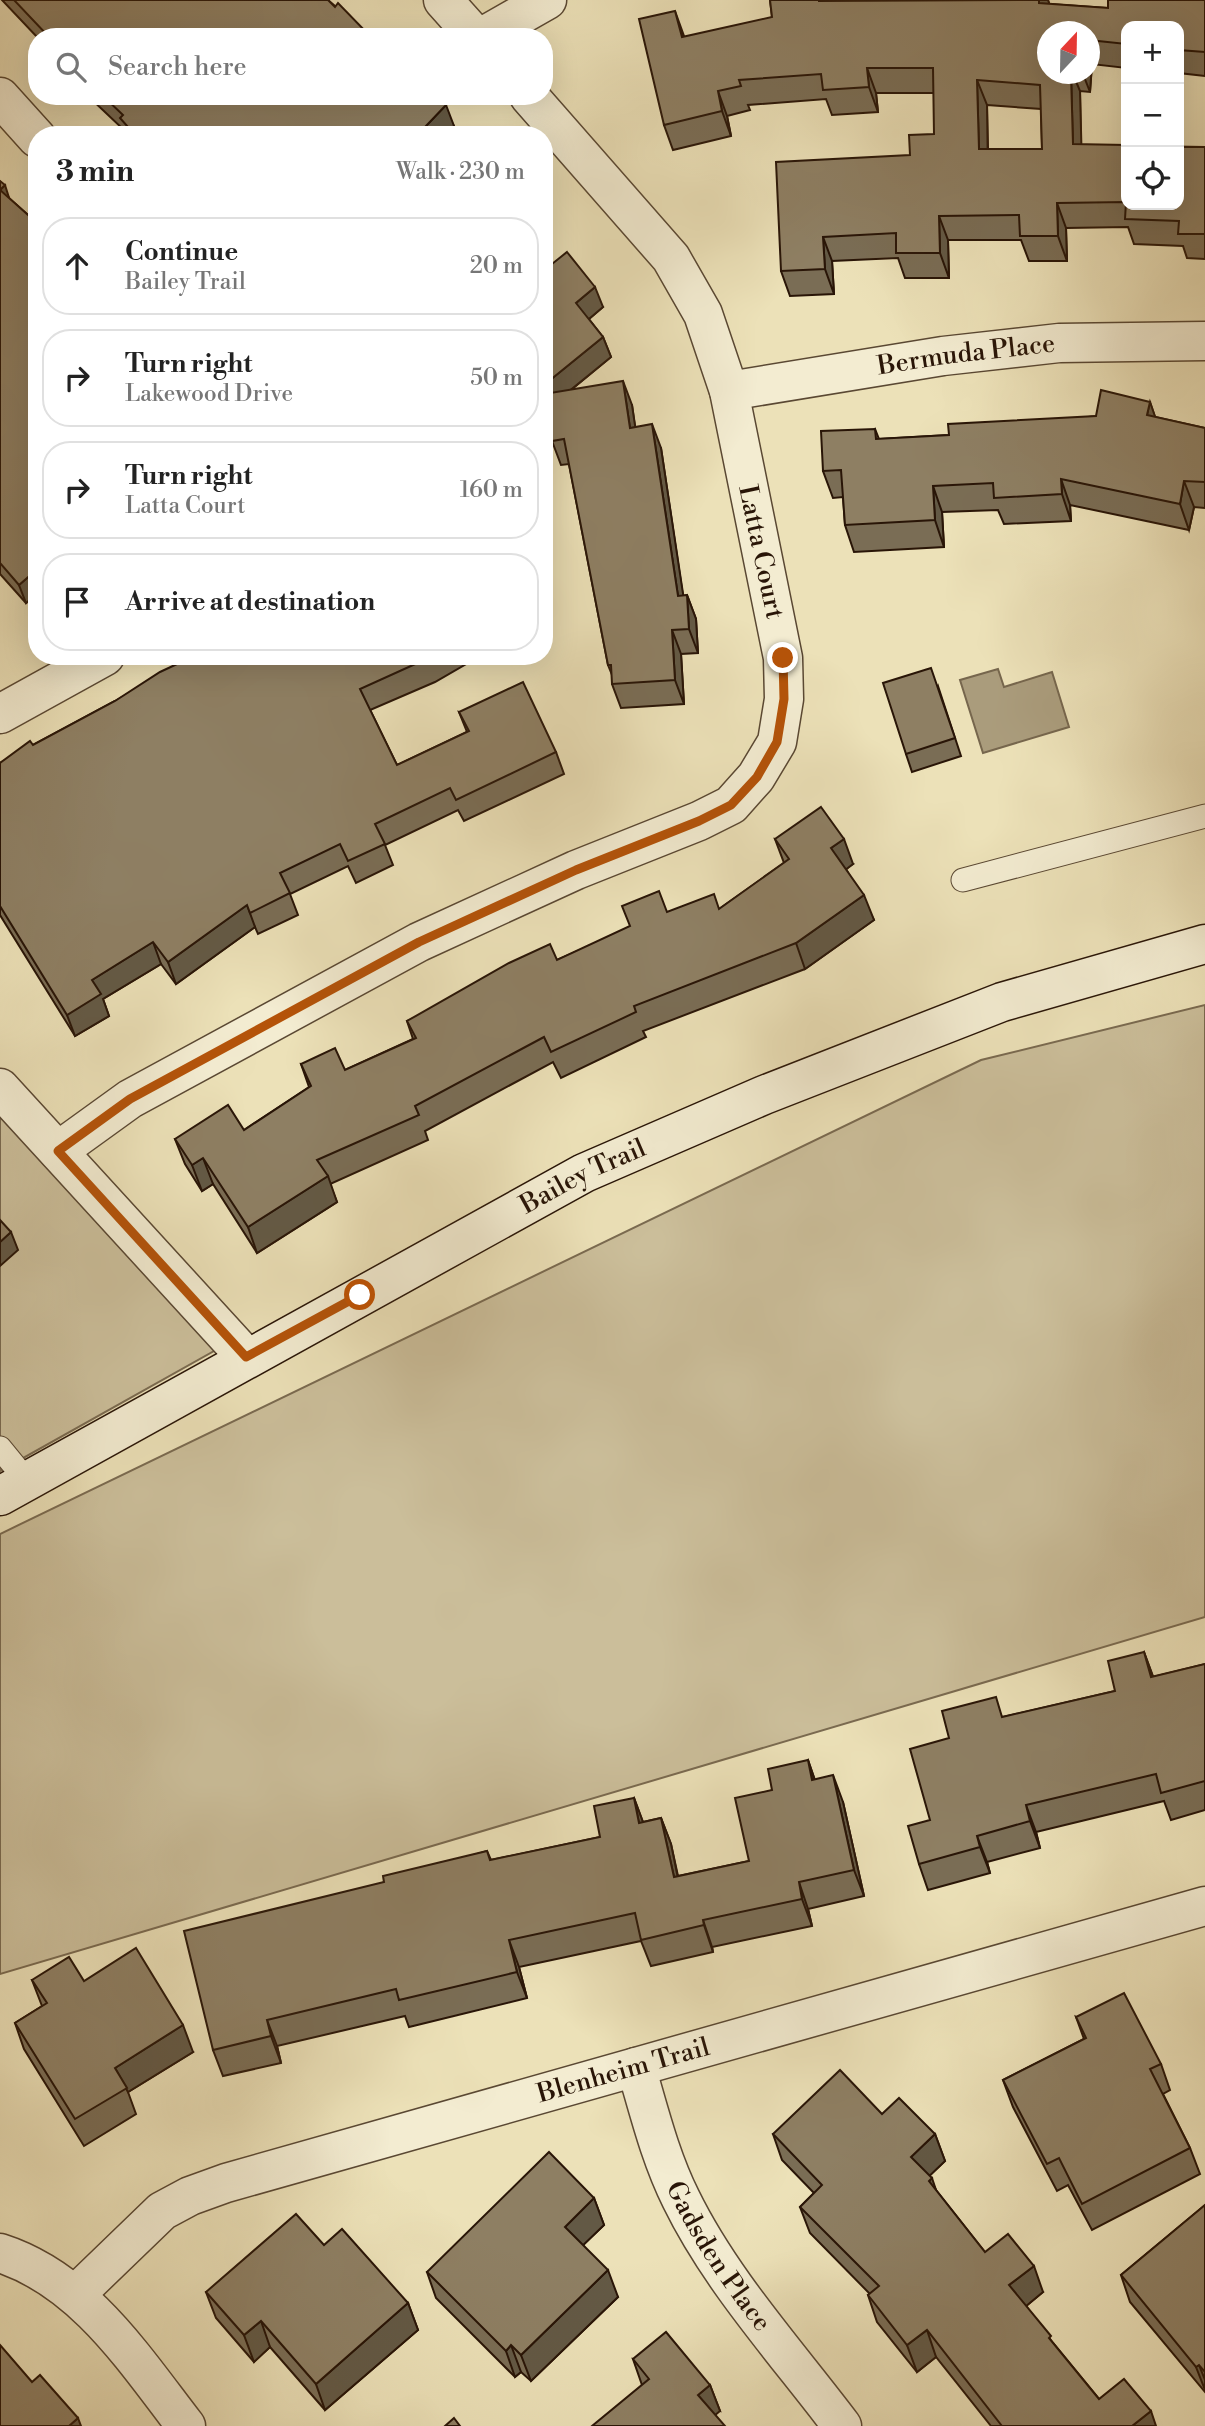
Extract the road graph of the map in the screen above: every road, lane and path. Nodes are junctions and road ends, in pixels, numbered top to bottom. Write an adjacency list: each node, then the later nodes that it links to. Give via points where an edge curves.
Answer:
1 (443, 0): 3 (street)
2 (547, 0): 4 (street)
3 (468, 28)
4 (498, 28)
5 (0, 97): 7 (street)
6 (537, 105): 9 (street, Latta Court, via 671,258 703,314)
7 (28, 128)
8 (1205, 341): 9 (street, Bermuda Place, via 1059,342)
9 (729, 391): 16 (street, Latta Court, via 783,658 784,699 777,742 757,777 731,805 699,821 576,870 407,948 130,1099)
10 (86, 665): 11 (street)
11 (2, 705)
12 (1203, 824): 13 (lane)
13 (963, 880)
14 (1205, 944): 17 (street, Bailey Trail, via 1002,1002 584,1172)
15 (0, 1088): 16 (street)
16 (58, 1151): 17 (street)
17 (246, 1357): 19 (street, Bailey Trail)
18 (0, 1448): 19 (lane)
19 (13, 1489)
20 (1203, 1915): 21 (street, Blenheim Trail)
21 (636, 2067): 23 (street, Blenheim Trail, via 284,2165 190,2196 162,2211); 25 (street, Gadsden Place, via 679,2196 701,2237)
22 (0, 2253): 23 (street, via 44,2272)
23 (75, 2295): 24 (street)
24 (186, 2426)
25 (842, 2426)

